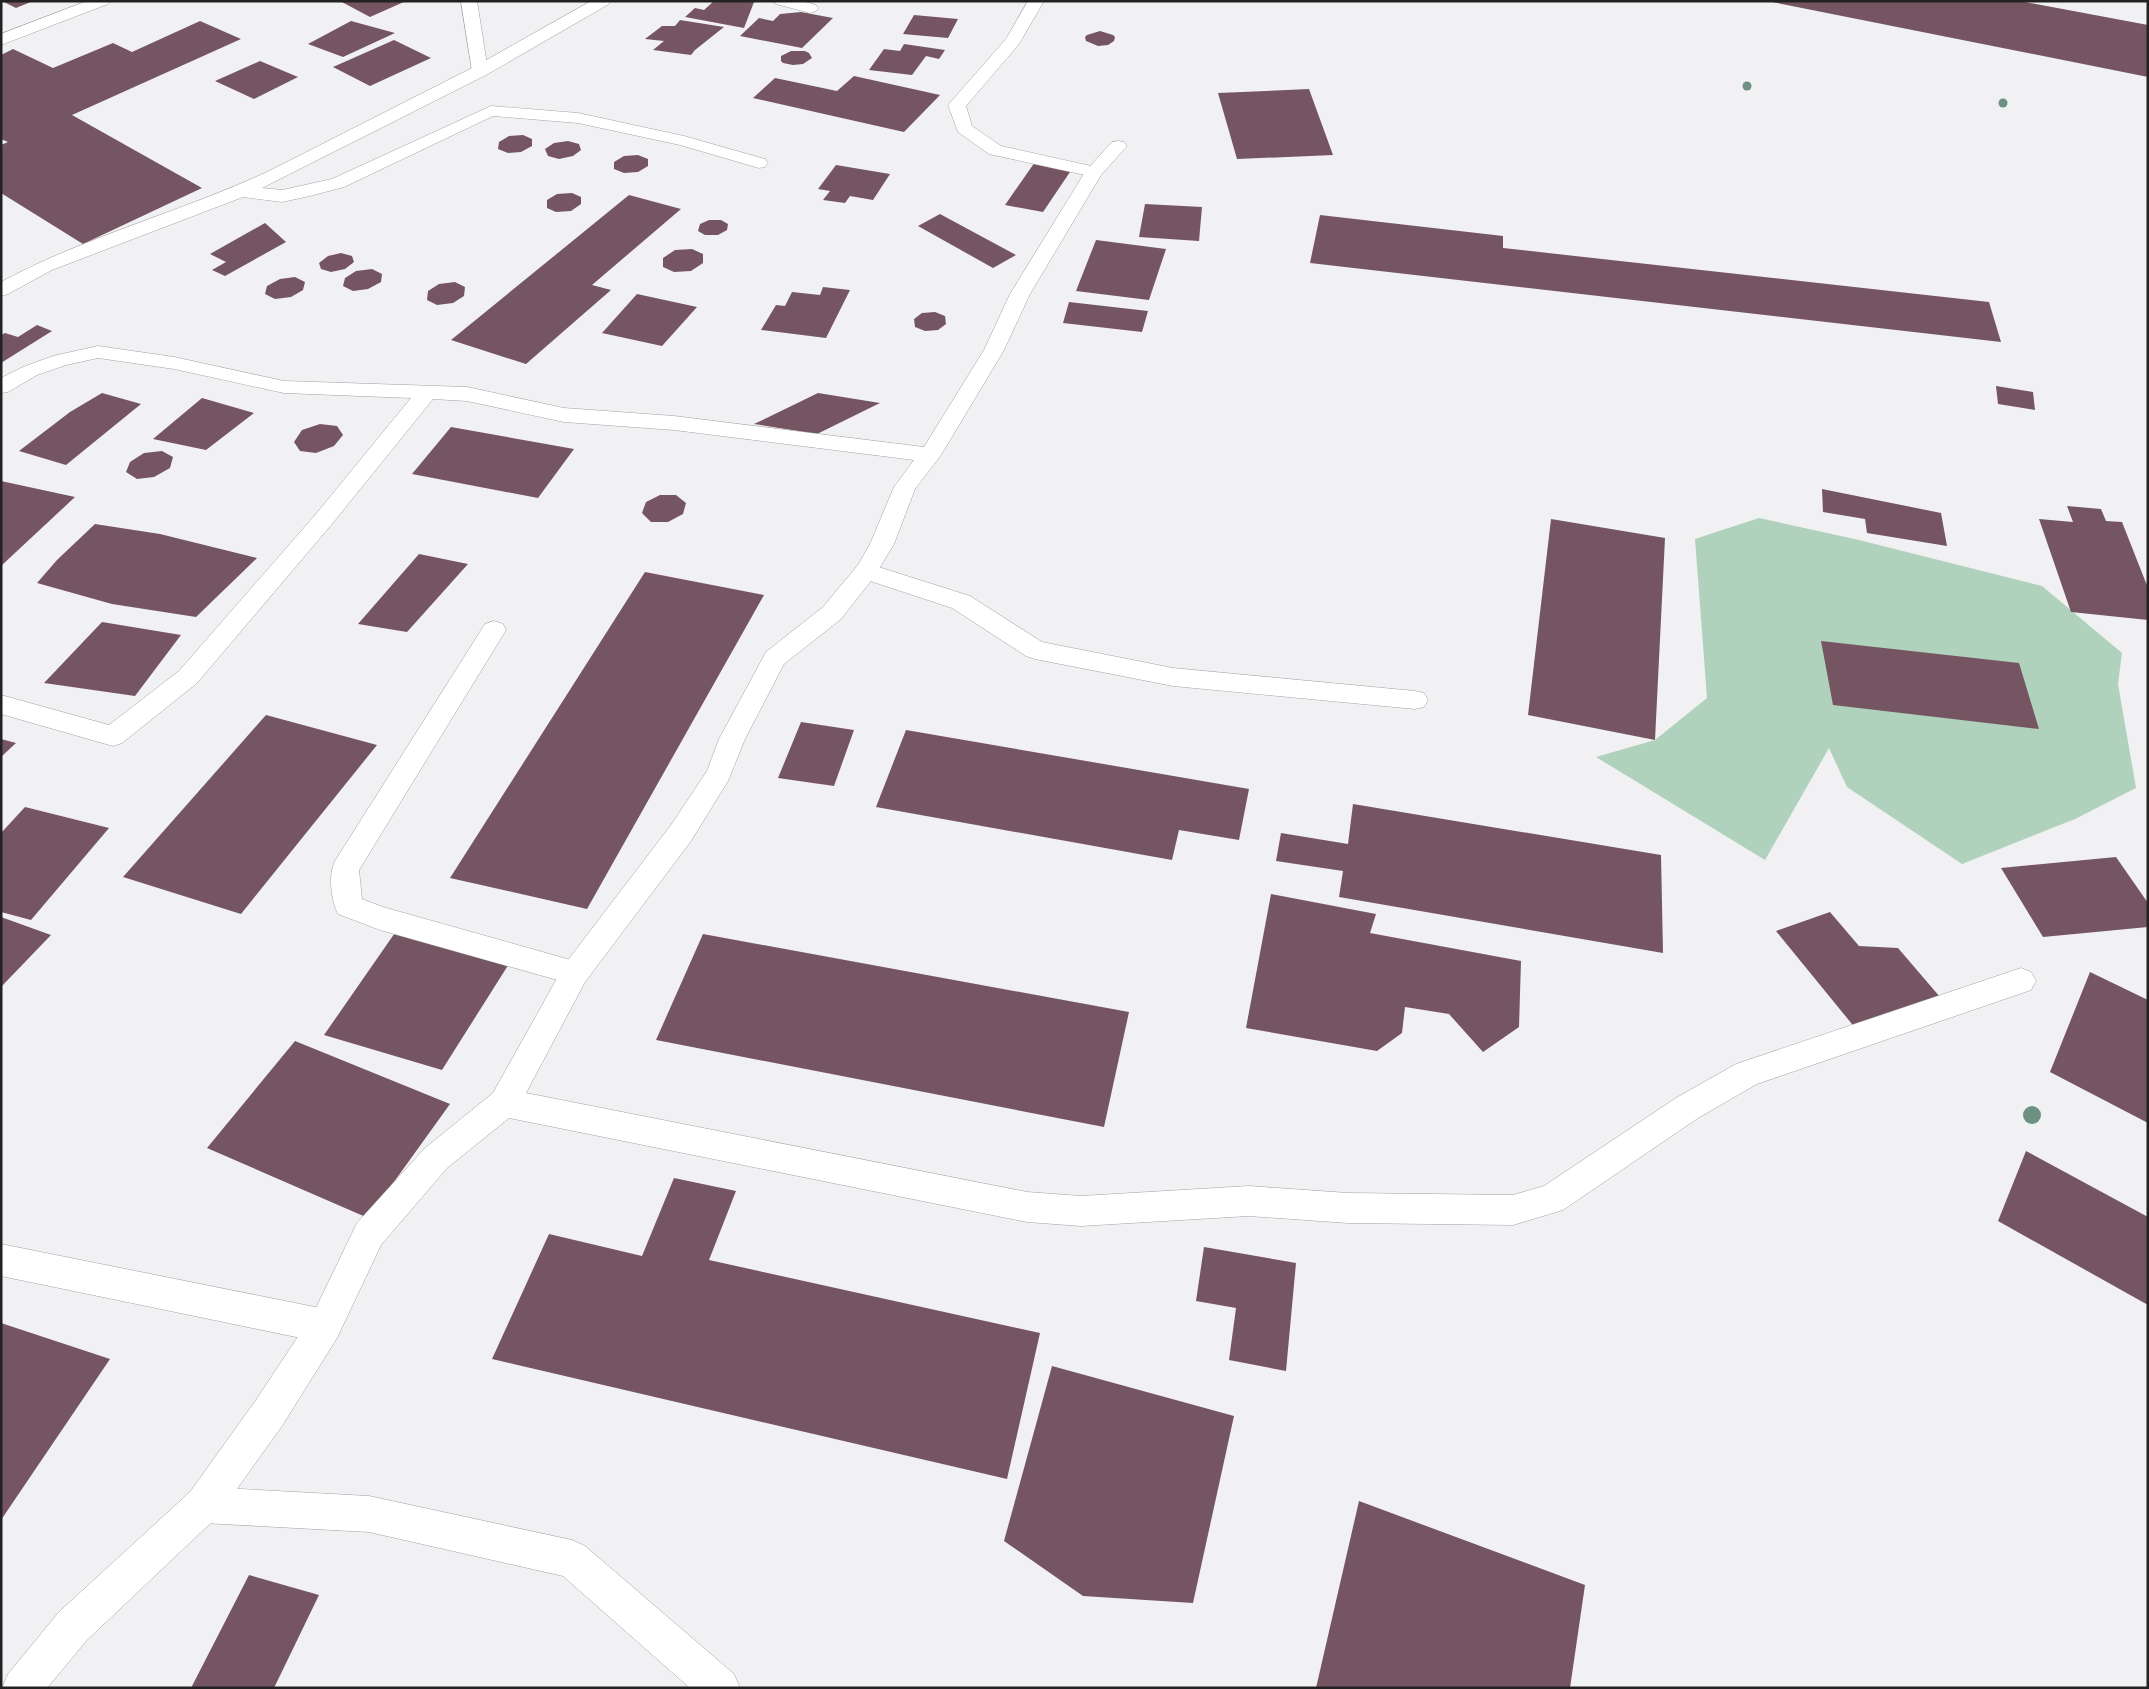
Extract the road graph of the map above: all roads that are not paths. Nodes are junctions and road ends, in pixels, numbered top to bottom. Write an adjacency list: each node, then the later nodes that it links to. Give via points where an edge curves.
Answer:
1 (102, 1): 7 (street)
2 (469, 1): 8 (street)
3 (603, 1): 8 (street)
4 (782, 1): 6 (street)
5 (1036, 1): 11 (street, via 1013,40 957,105 964,128 995,150)
6 (810, 8)
7 (1, 40)
8 (480, 71): 12 (street)
9 (1118, 146): 11 (street)
10 (760, 162): 12 (street, via 684,141 578,118 491,112 328,186 282,196)
11 (1094, 172): 16 (street, via 1020,294 994,350)
12 (241, 191): 13 (street, via 45,266)
13 (1, 290)
14 (1, 387): 15 (street, via 60,360 98,352 284,387)
15 (428, 392): 16 (street, via 467,394 564,414 674,423); 20 (street, via 188,677 112,736)
16 (930, 455): 17 (street, via 905,487 882,544)
17 (866, 571): 19 (street, via 961,602 1035,650 1173,677); 21 (street, via 832,613 775,658 732,739 719,774 681,833)
18 (494, 630): 21 (street, via 345,868 348,906)
19 (1415, 700)
20 (1, 704)
21 (575, 973): 23 (street)
22 (2021, 981): 23 (street, via 1747,1074 1687,1108 1552,1199 1513,1210 1348,1208 1249,1201 1081,1211 1027,1206)
23 (504, 1103): 25 (street, via 436,1158 369,1234)
24 (1, 1260): 25 (street)
25 (325, 1326): 26 (street, via 269,1413)
26 (203, 1505): 27 (street, via 73,1626); 28 (street, via 369,1514 572,1559)
27 (22, 1688)
28 (720, 1688)

